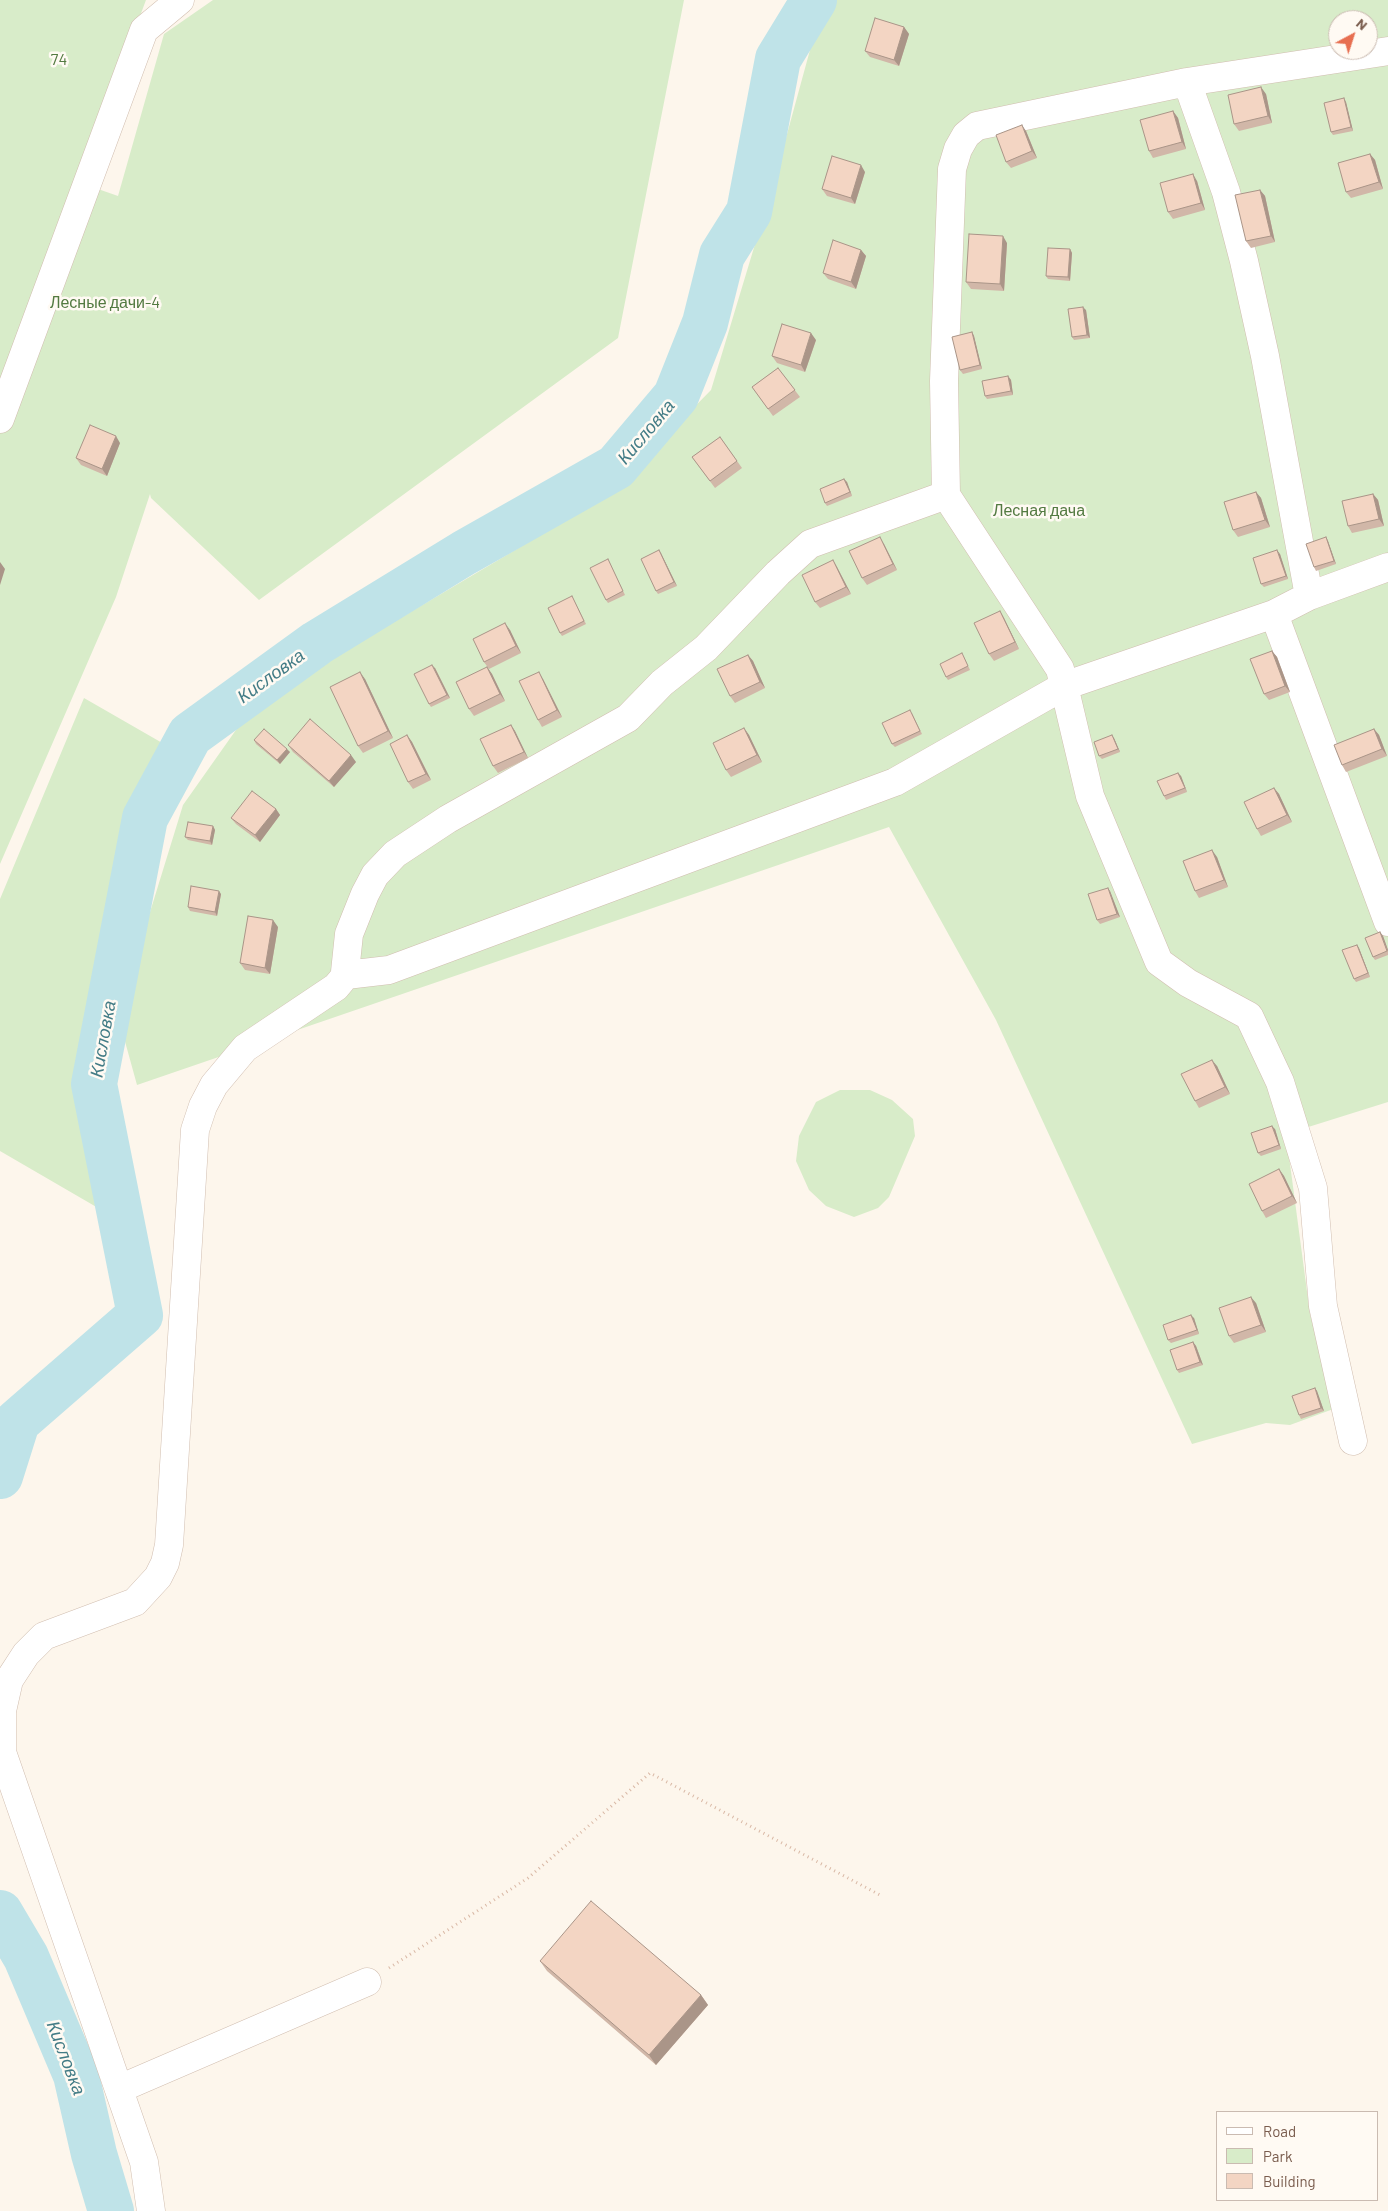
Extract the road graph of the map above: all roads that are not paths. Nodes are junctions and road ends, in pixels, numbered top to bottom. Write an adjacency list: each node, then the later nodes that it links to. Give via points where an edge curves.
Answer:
1 (180, 0): 4 (street, via 144,30)
2 (1388, 51): 3 (street)
3 (1187, 82): 5 (street, via 977,126 966,135 952,169 944,381); 7 (street, via 1226,192 1244,261 1265,356)
4 (0, 419)
5 (946, 496): 9 (street, via 1060,669); 11 (street, via 810,544 778,572 706,648 662,683 628,718 448,819 395,854 375,875 349,934)
6 (1388, 567): 7 (street)
7 (1309, 596): 8 (street)
8 (1274, 614): 9 (street); 10 (street)
9 (1064, 686): 11 (street, via 895,782 389,970); 12 (street, via 1090,796 1159,962 1188,983 1249,1016 1280,1082 1313,1188 1323,1306)
10 (1388, 922)
11 (346, 975): 14 (street, via 336,987 245,1048 214,1085 195,1130 170,1546 165,1563 136,1602 44,1636 26,1654 9,1680 2,1711 2,1752)
12 (1353, 1441)
13 (367, 1982): 14 (street)
14 (119, 2089): 15 (street, via 144,2162)
15 (151, 2211)

